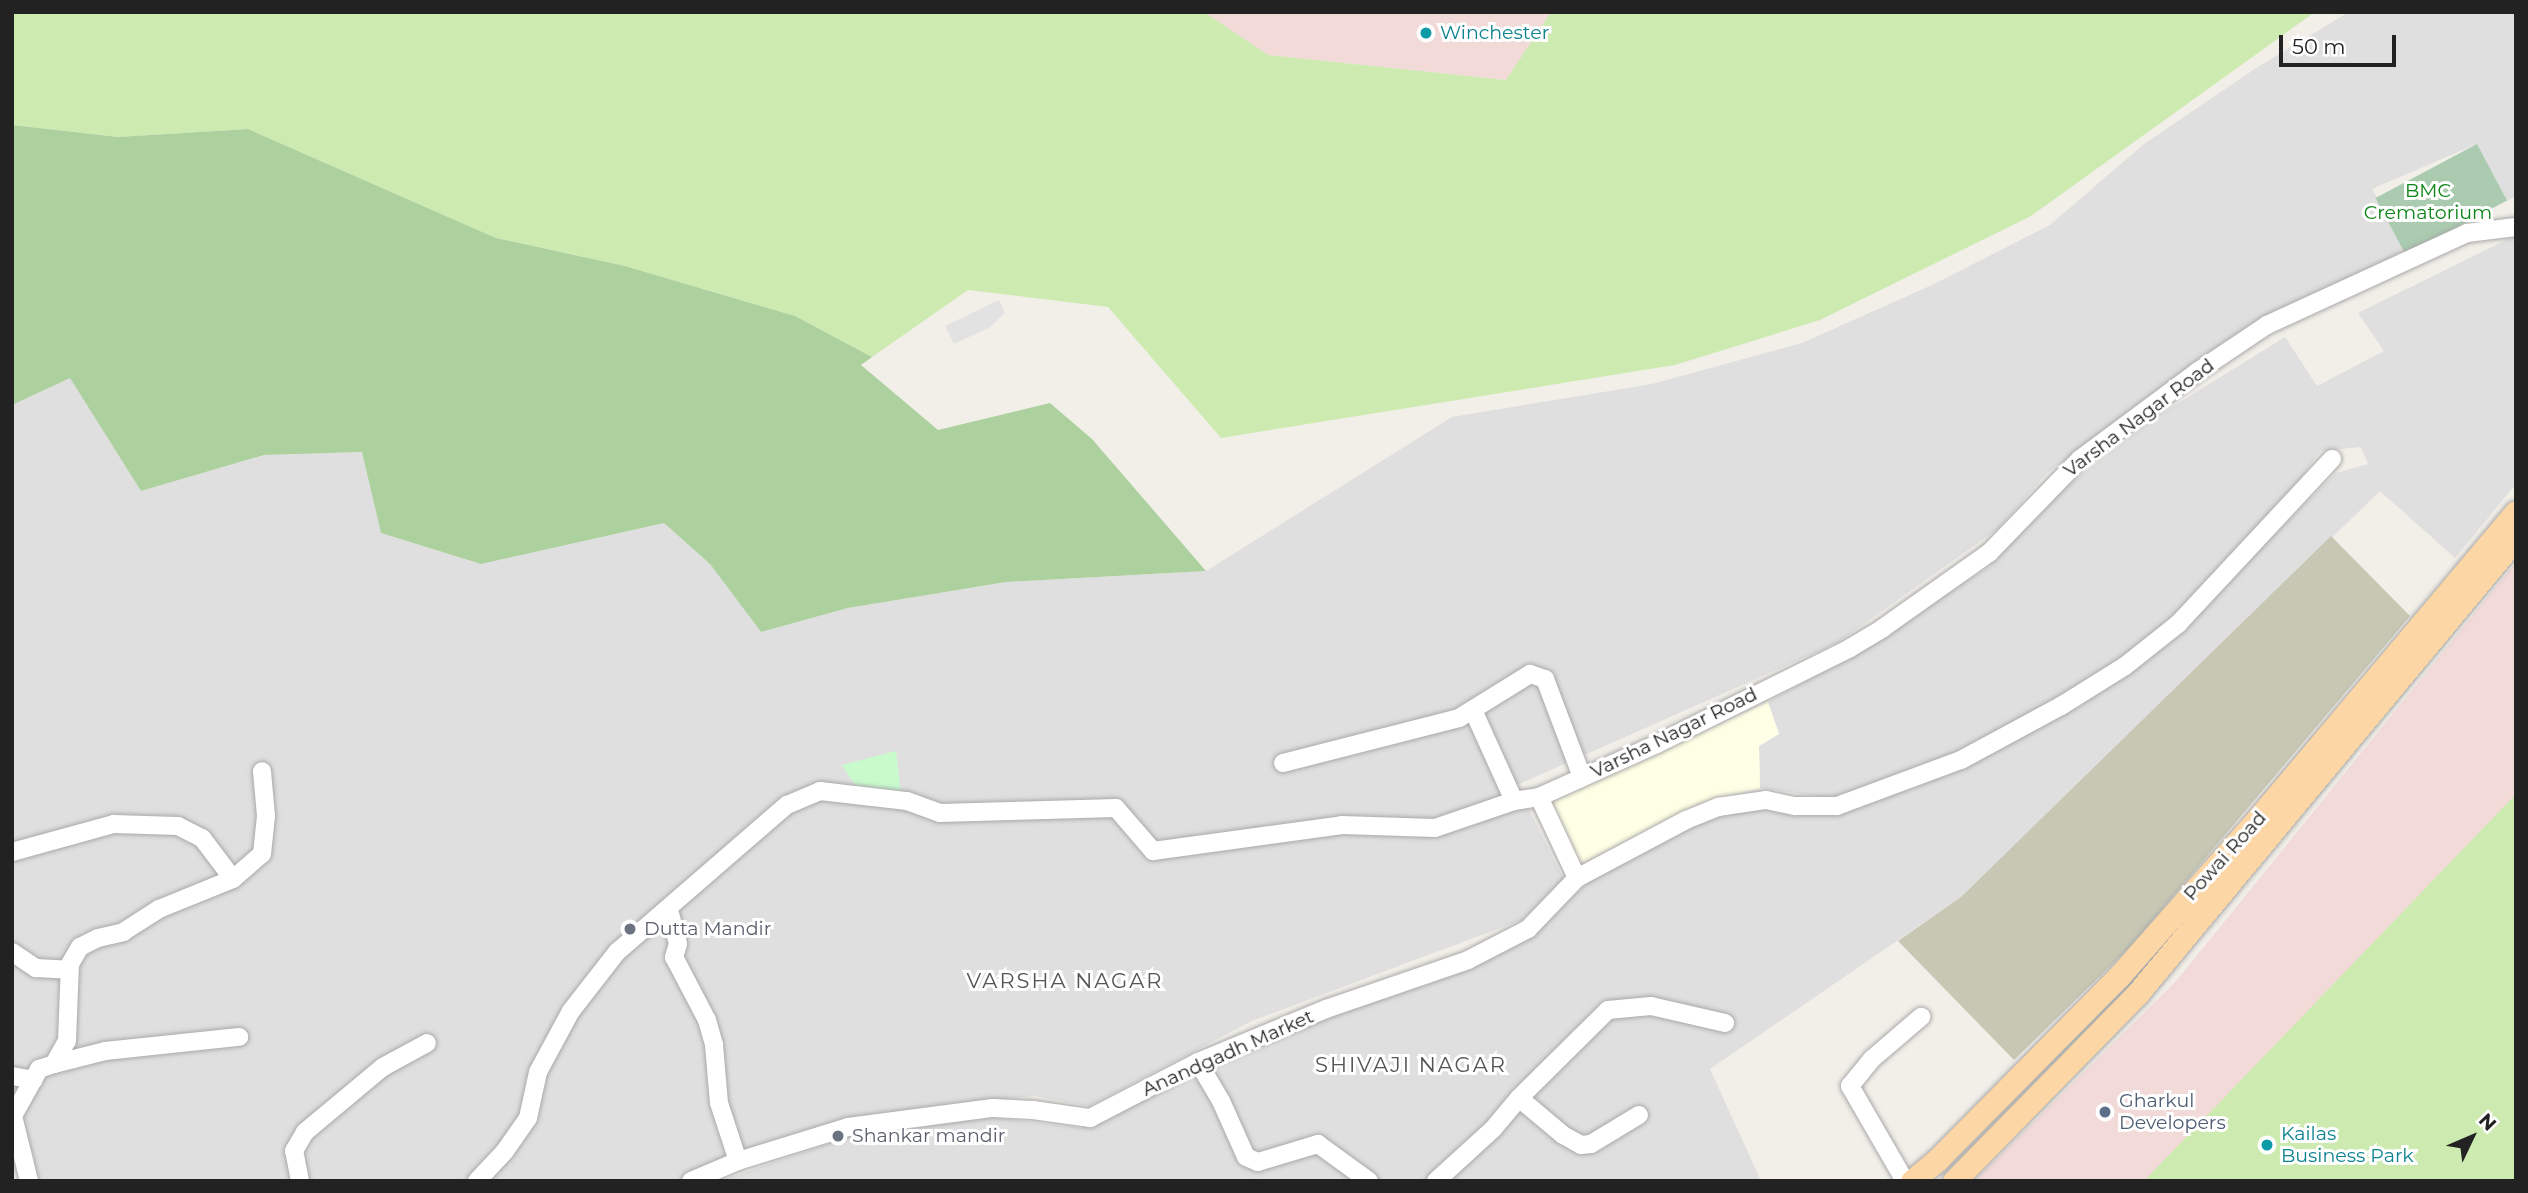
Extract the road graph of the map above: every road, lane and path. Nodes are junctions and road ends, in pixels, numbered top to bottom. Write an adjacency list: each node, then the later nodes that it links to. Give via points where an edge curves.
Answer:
1 (2516, 227): 8 (street, Varsha Nagar Road, via 2467,233 2267,325 2080,458 1989,553 1883,628 1657,744)
2 (2332, 459): 12 (street, Anandgadh Market, via 2178,624 2125,666 2061,706 1961,760 1837,806 1795,806 1766,800 1718,807)
3 (2516, 512): 35 (main road, Powai Road, via 2128,965)
4 (2516, 538): 36 (main road, Powai Road, via 2138,993)
5 (1473, 710): 6 (street, via 1459,718); 8 (street, via 1530,674 1539,675 1545,679); 10 (street)
6 (1283, 763)
7 (262, 771): 13 (street, via 266,816 262,854)
8 (1582, 777): 9 (street, Varsha Nagar Road)
9 (1539, 797): 10 (street, Varsha Nagar Road); 12 (street)
10 (1514, 801): 14 (street, Varsha Nagar Road, via 1435,828 1342,825 1153,851 1116,807 940,813 907,801 820,791 788,806)
11 (12, 852): 13 (street, via 114,824 178,826 202,838)
12 (1577, 878): 21 (street, Anandgadh Market, via 1528,929 1468,960 1326,1009)
13 (233, 879): 16 (street, via 159,909 123,932 80,947)
14 (669, 910): 27 (street, via 678,944 674,957 707,1020 719,1103); 30 (street, via 617,952 571,1011 538,1072 528,1118)
15 (12, 952): 16 (street, via 36,968)
16 (69, 970): 22 (street, via 67,1041)
17 (1921, 1017): 34 (street, via 1872,1059 1850,1086)
18 (1724, 1023): 25 (street, via 1651,1006 1608,1010)
19 (239, 1037): 22 (street, via 105,1051)
20 (428, 1043): 29 (street, via 383,1067 305,1132 294,1151)
21 (1198, 1062): 27 (street, Anandgadh Market, via 1090,1118 993,1108 848,1127); 32 (street, via 1246,1157 1258,1162 1318,1144)
22 (54, 1065): 24 (street, via 39,1069)
23 (12, 1076): 24 (street)
24 (34, 1080): 28 (street, via 13,1116)
25 (1518, 1098): 26 (street, via 1581,1145 1591,1144); 33 (street, via 1493,1129)
26 (1639, 1115)
27 (738, 1161): 31 (street, Anandgadh Market)
28 (29, 1181)
29 (300, 1181)
30 (477, 1181)
31 (691, 1181)
32 (1369, 1181)
33 (1436, 1181)
34 (1905, 1181)
35 (1912, 1181)
36 (1954, 1181)

